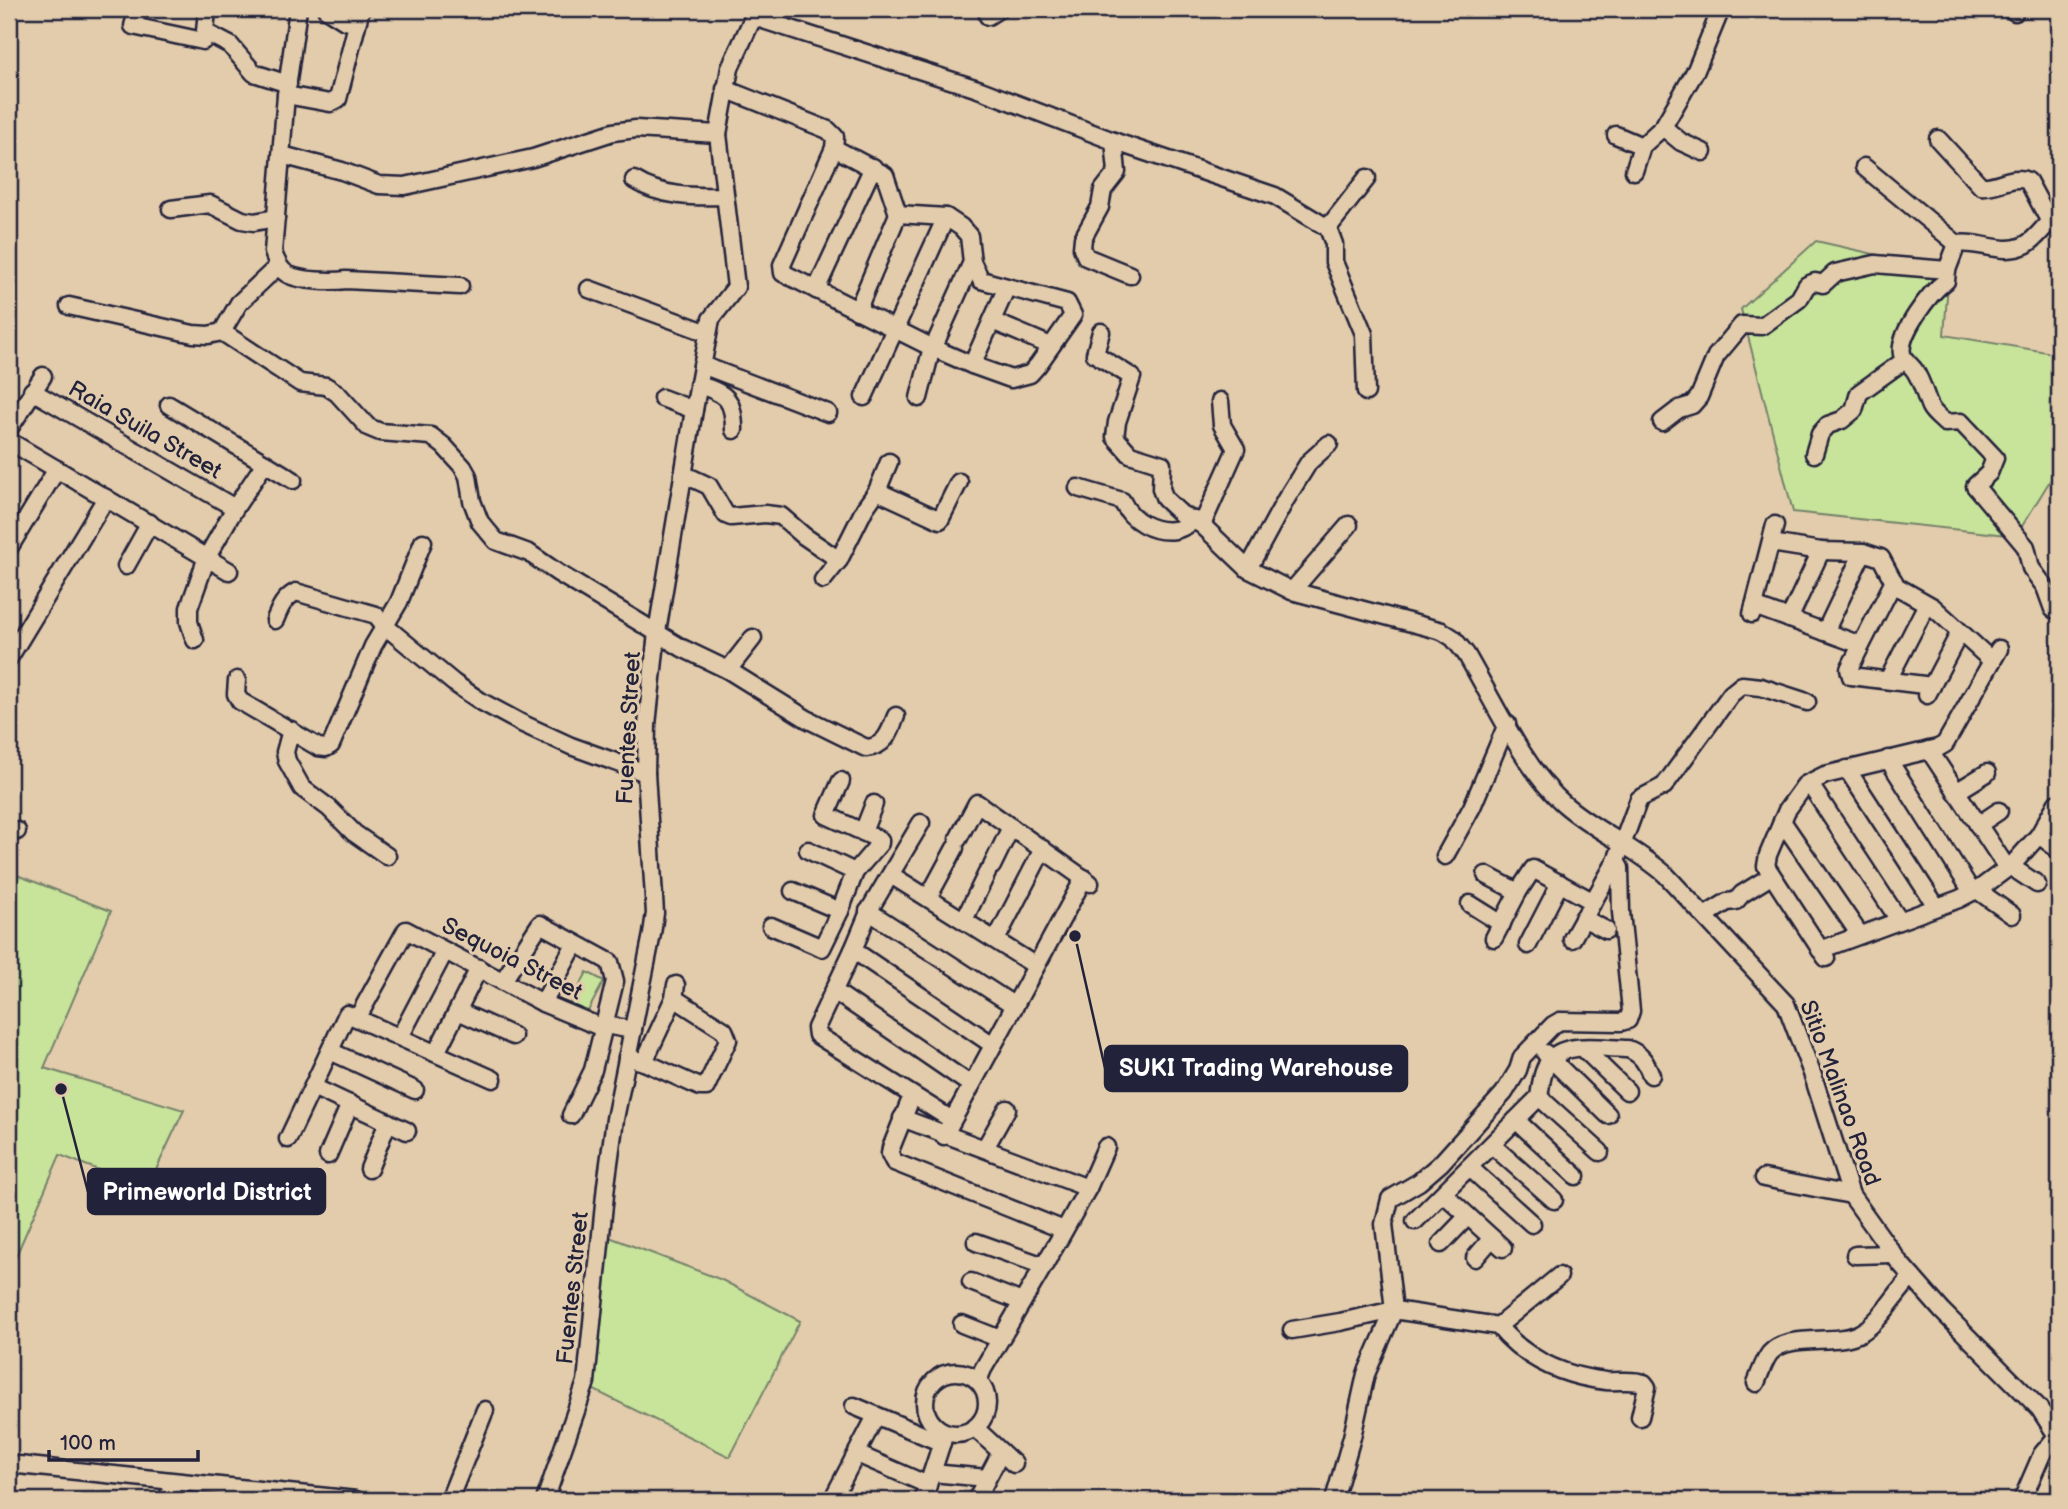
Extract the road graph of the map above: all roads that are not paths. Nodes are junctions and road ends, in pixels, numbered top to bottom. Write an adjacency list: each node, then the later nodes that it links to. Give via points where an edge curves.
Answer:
1 (138, 9): 8 (street, via 133,26 203,41)
2 (207, 9): 8 (street)
3 (298, 9): 10 (street)
4 (326, 9): 7 (street, via 345,21)
5 (1721, 9): 11 (street, via 1696,70)
6 (755, 13): 9 (street, Fuentes Street); 15 (street)
7 (359, 16): 10 (street, via 338,99 330,103)
8 (205, 32): 10 (street, via 230,45 254,73)
9 (725, 89): 12 (street, Fuentes Street); 17 (street, via 828,130 835,138)
10 (287, 90): 19 (street)
11 (1664, 127): 16 (street); 18 (street)
12 (718, 134): 19 (street, via 614,132 533,158 405,186 379,185); 25 (street, Fuentes Street)
13 (1616, 135): 16 (street)
14 (1938, 139): 30 (street, via 1981,186 2018,178 2028,181)
15 (1114, 141): 31 (street, via 1275,196); 36 (street, via 1118,173 1103,190 1082,247 1086,257)
16 (1642, 146): 22 (street)
17 (834, 148): 20 (street); 40 (street, via 782,265 783,273)
18 (1703, 152)
19 (282, 155): 29 (street)
20 (873, 167): 27 (street, via 885,175); 40 (street)
21 (1864, 167): 32 (street)
22 (1634, 171)
23 (1367, 178): 31 (street)
24 (634, 180): 25 (street, via 679,195)
25 (724, 196): 47 (street, Fuentes Street, via 736,287 711,319)
26 (171, 209): 29 (street, via 211,204 242,220)
27 (898, 214): 28 (street); 42 (street)
28 (946, 217): 33 (street, via 969,236); 44 (street)
29 (276, 218): 34 (street, via 273,253)
30 (2054, 218): 32 (street, via 2019,247 2001,250)
31 (1328, 228): 56 (street, via 1334,262 1364,334)
32 (1957, 244): 35 (street)
33 (972, 262): 39 (street, via 981,280); 49 (street)
34 (278, 265): 37 (street, via 288,275 333,282); 45 (street, via 239,303)
35 (1947, 270): 50 (street, via 1945,281 1924,302 1901,344); 64 (street, via 1875,264 1835,273 1823,284 1807,285 1799,299 1762,326 1742,325 1716,356 1699,397)
36 (1130, 275)
37 (460, 286)
38 (589, 289): 47 (street)
39 (1006, 289): 43 (street); 48 (street, via 1071,307 1073,315)
40 (816, 290): 42 (street)
41 (69, 306): 45 (street, via 193,334)
42 (857, 311): 44 (street)
43 (992, 321): 48 (street); 52 (street)
44 (894, 329): 49 (street); 57 (street)
45 (222, 332): 102 (street, via 300,383 326,386 337,393 368,427 431,436 463,467 480,522 496,541 529,553)
46 (1101, 332): 81 (street, Sitio Malinao Road, via 1095,354 1132,377 1115,437 1130,454 1162,464 1161,489 1166,499)
47 (708, 334): 51 (street, Fuentes Street)
48 (1051, 346): 52 (street, via 1022,378 1008,370)
49 (933, 348): 52 (street); 59 (street)
50 (1905, 360): 69 (street, via 1859,393 1854,410 1828,425); 98 (street, via 1931,408 1945,423 1961,422 1995,458 1989,473 1975,485 2026,547 2031,568)
51 (702, 365): 54 (street, Fuentes Street); 63 (street)
52 (972, 365)
53 (44, 376): 55 (street)
54 (698, 386): 62 (street, Fuentes Street); 66 (street, via 727,398 734,410)
55 (32, 391): 65 (street); 79 (street, Raia Suila Street)
56 (1366, 391)
57 (864, 397)
58 (662, 398): 62 (street)
59 (919, 398)
60 (1220, 401): 81 (street, via 1222,425 1236,449)
61 (170, 405): 71 (street)
62 (694, 410): 73 (street, Fuentes Street)
63 (828, 413)
64 (1662, 422)
65 (9, 429)
66 (734, 429)
67 (9, 441): 72 (street)
68 (1329, 444): 92 (street, via 1309,462)
69 (1814, 454)
70 (889, 462): 77 (street)
71 (265, 463): 74 (street); 79 (street)
72 (57, 469): 78 (street); 86 (street)
73 (683, 474): 90 (street, via 709,486 726,515 782,516); 102 (street, Fuentes Street)
74 (293, 480)
75 (959, 482): 77 (street, via 940,520)
76 (1078, 488): 81 (street, via 1122,501 1132,517 1156,528 1176,530)
77 (877, 491): 90 (street)
78 (106, 498): 80 (street); 108 (street)
79 (235, 508): 89 (street)
80 (150, 523): 89 (street); 91 (street)
81 (1199, 523): 92 (street, Sitio Malinao Road)
82 (1349, 525): 96 (street)
83 (1775, 525): 85 (street)
84 (423, 542): 101 (street)
85 (1771, 542): 87 (street); 99 (street, via 1753,611)
86 (9, 548)
87 (1821, 551): 88 (street); 99 (street)
88 (1863, 552): 95 (street, via 1881,558); 103 (street)
89 (208, 557): 93 (street); 106 (street, via 188,608)
90 (839, 560): 94 (street)
91 (126, 566)
92 (1248, 569): 96 (street, Sitio Malinao Road)
93 (229, 571)
94 (823, 580)
95 (1894, 581): 97 (street); 107 (street)
96 (1292, 591): 114 (street, Sitio Malinao Road, via 1442,631 1466,654)
97 (1927, 604): 104 (street); 111 (street)
98 (2053, 609)
99 (1789, 619): 103 (street)
100 (275, 620): 101 (street, via 288,596 300,592 370,612)
101 (386, 626): 115 (street, via 331,745 318,747); 119 (street, via 482,702 571,746)
102 (657, 632): 109 (street); 119 (street, Fuentes Street)
103 (1825, 632): 107 (street)
104 (1960, 632): 111 (street, via 1930,691); 116 (street, via 1996,655 1945,744)
105 (752, 638): 109 (street)
106 (195, 640)
107 (1861, 645): 111 (street, via 1849,669 1851,676)
108 (9, 659)
109 (728, 670): 113 (street, via 807,719 866,748 884,741)
110 (237, 680): 115 (street, via 240,701)
111 (1888, 680)
112 (1807, 702): 133 (street, via 1742,685 1664,786 1639,799)
113 (896, 716)
114 (1507, 724): 133 (street, Sitio Malinao Road, via 1549,790); 138 (street, via 1472,807)
115 (290, 730): 137 (street, via 285,752 302,788)
116 (1929, 750): 117 (street); 123 (street)
117 (1888, 759): 118 (street); 148 (street)
118 (1847, 769): 122 (street); 154 (street)
119 (646, 773): 179 (street, Fuentes Street, via 655,913)
120 (1987, 773): 123 (street)
121 (841, 781): 131 (street, via 826,815)
122 (1809, 783): 127 (street); 160 (street)
123 (1956, 792): 129 (street)
124 (2057, 803): 132 (street)
125 (874, 804): 131 (street)
126 (1999, 811): 129 (street)
127 (1782, 821): 144 (street, via 1768,855 1766,866); 163 (street)
128 (921, 823): 142 (street)
129 (1978, 825): 140 (street)
130 (1011, 827): 134 (street); 150 (street, via 977,803); 159 (street)
131 (863, 832): 141 (street, via 880,843)
132 (2039, 835): 136 (street); 140 (street)
133 (1623, 844): 139 (street); 156 (street, Sitio Malinao Road, via 1646,857)
134 (1043, 849): 165 (street); 170 (street, via 1088,882)
135 (807, 850): 141 (street)
136 (2059, 850)
137 (387, 856)
138 (1445, 856)
139 (1616, 860): 151 (street); 182 (street, via 1631,1011 1628,1020 1560,1021)
140 (2009, 867): 146 (street); 148 (street)
141 (855, 872): 152 (street)
142 (891, 874): 150 (street); 155 (street)
143 (1486, 875): 149 (street)
144 (1771, 876): 156 (street); 163 (street, via 1823,954)
145 (1560, 883): 149 (street, via 1536,869); 151 (street); 167 (street)
146 (2037, 884)
147 (793, 891): 152 (street)
148 (1975, 891): 154 (street); 157 (street)
149 (1518, 892): 153 (street, via 1498,931)
150 (928, 898): 159 (street)
151 (1592, 901): 158 (street)
152 (843, 904): 155 (street); 161 (street, via 822,948)
153 (1470, 904)
154 (1936, 906): 160 (street)
155 (870, 909): 168 (street); 175 (street)
156 (1706, 915): 220 (street, Sitio Malinao Road, via 1786,1004)
157 (2012, 915)
158 (1583, 918): 162 (street); 164 (street)
159 (964, 920): 165 (street)
160 (1899, 920): 163 (street)
161 (771, 926)
162 (1606, 930)
163 (1860, 935)
164 (1572, 939)
165 (996, 940): 170 (street)
166 (575, 944): 172 (street, via 540,923); 174 (street); 178 (street, via 613,967 615,981)
167 (1528, 945)
168 (853, 950): 173 (street); 183 (street)
169 (445, 951): 171 (street, Sequoia Street); 177 (street, Sequoia Street, via 406,930); 180 (street)
170 (1037, 966): 175 (street)
171 (479, 968): 172 (street, Sequoia Street); 176 (street)
172 (503, 981): 174 (street, Sequoia Street)
173 (834, 991): 192 (street); 196 (street, via 817,1022 817,1035)
174 (543, 1003): 178 (street, Sequoia Street)
175 (1015, 1006): 183 (street)
176 (458, 1011): 181 (street); 186 (street)
177 (353, 1016): 180 (street); 185 (street)
178 (602, 1029): 179 (street, Sequoia Street); 200 (street, via 593,1070)
179 (632, 1035): 187 (street, Fuentes Street)
180 (400, 1037): 186 (street)
181 (513, 1037)
182 (1535, 1044): 188 (street); 236 (street, via 1522,1057 1504,1093 1441,1163 1390,1199 1384,1224)
183 (993, 1045): 192 (street)
184 (1584, 1049): 188 (street, via 1564,1050); 190 (street, via 1635,1051); 195 (street)
185 (330, 1051): 193 (street); 194 (street)
186 (436, 1053): 191 (street)
187 (627, 1057): 189 (street); 262 (street, Fuentes Street, via 606,1185 586,1382)
188 (1551, 1059): 197 (street); 201 (street)
189 (644, 1062): 189 (street, via 675,992 727,1035 706,1087)
190 (1651, 1075)
191 (493, 1079)
192 (971, 1085): 203 (street)
193 (313, 1087): 198 (street); 208 (street)
194 (415, 1090)
195 (1626, 1091)
196 (912, 1096): 202 (street); 203 (street)
197 (1539, 1097): 204 (street); 212 (street)
198 (349, 1104): 205 (street); 213 (street)
199 (1007, 1109): 211 (street)
200 (570, 1115)
201 (1608, 1115)
202 (902, 1118): 207 (street); 225 (street, via 890,1154 894,1162)
203 (952, 1120): 207 (street)
204 (1516, 1120): 209 (street); 216 (street)
205 (388, 1122): 206 (street); 215 (street)
206 (407, 1131)
207 (943, 1136): 211 (street)
208 (288, 1139)
209 (1492, 1145): 214 (street); 221 (street)
210 (1106, 1147): 218 (street)
211 (985, 1148): 218 (street)
212 (1600, 1152)
213 (328, 1155)
214 (1469, 1167): 219 (street); 224 (street)
215 (369, 1169)
216 (1576, 1176)
217 (1764, 1178): 220 (street)
218 (1088, 1188): 225 (street)
219 (1444, 1194): 222 (street); 223 (street)
220 (1851, 1195): 228 (street, Sitio Malinao Road)
221 (1554, 1200)
222 (1468, 1216): 227 (street); 230 (street, via 1497,1243)
223 (1415, 1221)
224 (1532, 1224)
225 (1064, 1230): 231 (street)
226 (976, 1242): 231 (street)
227 (1441, 1244)
228 (1893, 1254): 229 (street); 233 (street, Sitio Malinao Road)
229 (1855, 1255)
230 (1475, 1258)
231 (1044, 1266): 235 (street)
232 (1559, 1276): 238 (street)
233 (1912, 1277): 242 (street, via 1861,1333 1783,1345 1770,1353); 248 (street, Sitio Malinao Road, via 2039,1408)
234 (971, 1282): 235 (street)
235 (1022, 1303): 240 (street)
236 (1394, 1310): 238 (street); 239 (street); 264 (street, via 1366,1374)
237 (962, 1324): 240 (street)
238 (1498, 1326): 246 (street, via 1512,1343 1542,1364 1607,1381 1644,1383)
239 (1292, 1330)
240 (1000, 1339): 241 (street)
241 (978, 1381): 247 (street, via 987,1405); 249 (street, via 951,1373 928,1390 928,1419)
242 (1756, 1383)
243 (854, 1406): 245 (street)
244 (485, 1410): 261 (street)
245 (876, 1416): 249 (street); 251 (street)
246 (1640, 1417)
247 (975, 1428): 249 (street); 250 (street)
248 (2058, 1437): 265 (street, via 2042,1454)
249 (944, 1438): 256 (street)
250 (1001, 1452): 253 (street); 254 (street)
251 (857, 1454): 256 (street); 258 (street)
252 (9, 1464): 255 (street)
253 (1014, 1464)
254 (987, 1478): 256 (street); 263 (street)
255 (174, 1483): 257 (street); 259 (street)
256 (928, 1486)
257 (289, 1497): 260 (street)
258 (839, 1498)
259 (167, 1500)
260 (356, 1500)
261 (449, 1500)
262 (545, 1500)
263 (976, 1500)
264 (1334, 1500)
265 (2022, 1500)

